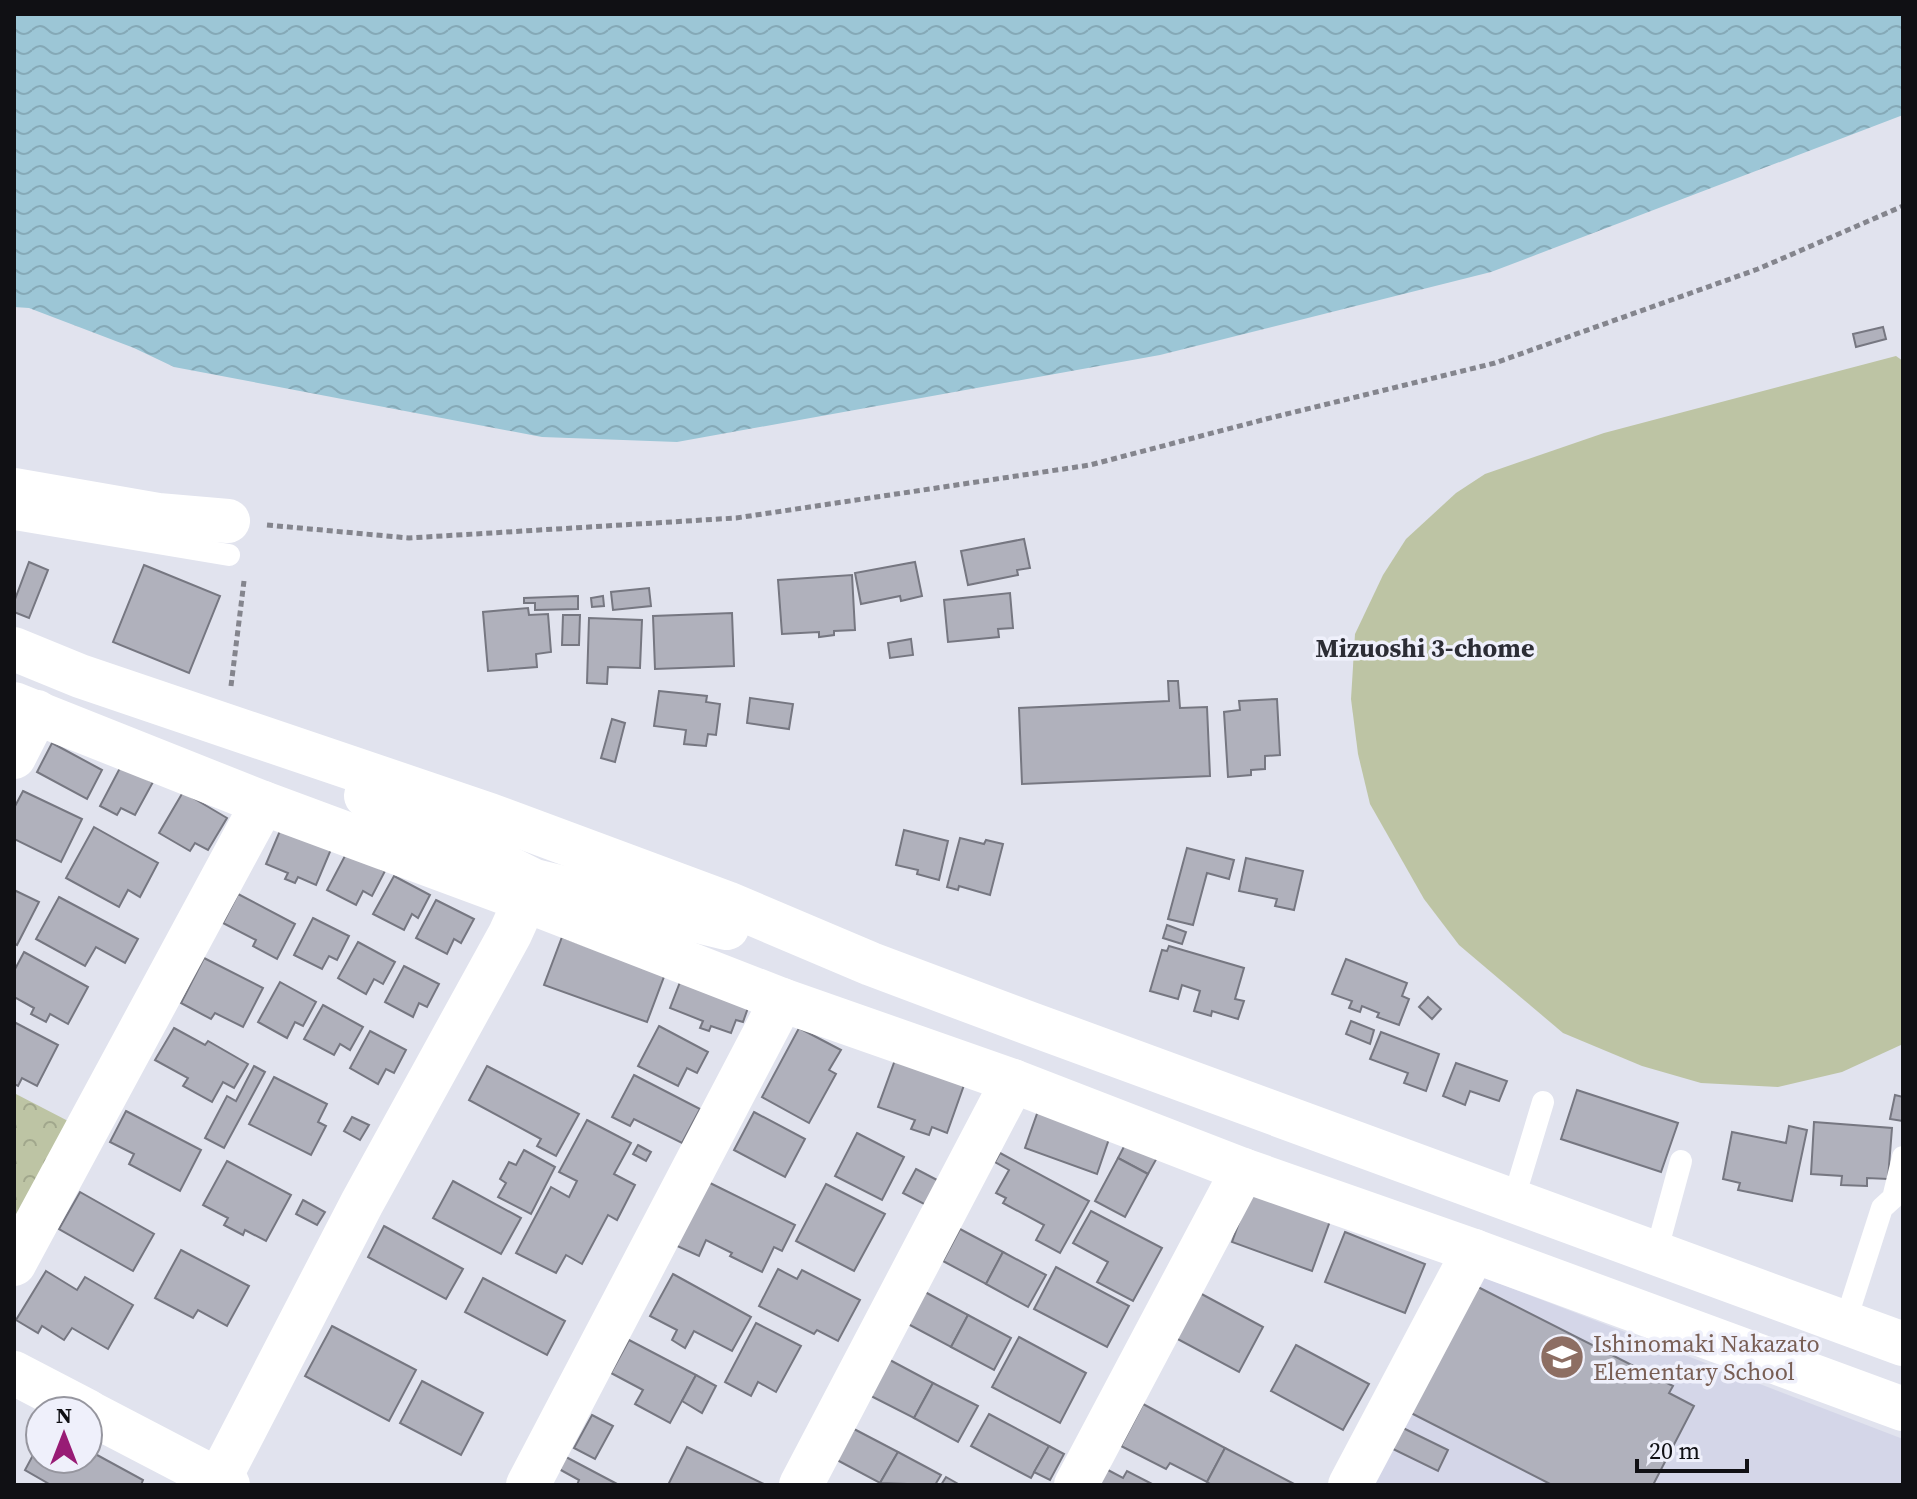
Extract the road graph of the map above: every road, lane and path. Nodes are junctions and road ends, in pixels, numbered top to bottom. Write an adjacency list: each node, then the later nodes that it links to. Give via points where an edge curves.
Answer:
1 (1903, 206): 4 (path, via 1758,269 1495,363 1090,465 736,518 409,538)
2 (14, 490): 4 (street, via 158,515)
3 (14, 519): 4 (lane)
4 (228, 538): 6 (path, via 233,571 244,578)
5 (14, 649): 9 (street)
6 (231, 693)
7 (25, 708): 8 (street); 10 (street)
8 (14, 757)
9 (321, 757): 11 (street, via 316,771); 12 (street, via 505,820)
10 (263, 803): 11 (street); 22 (street)
11 (530, 890): 12 (street, via 764,938); 13 (street); 29 (street, via 362,1203)
12 (773, 923): 19 (street)
13 (782, 1000): 14 (street); 30 (street)
14 (1013, 1081): 18 (street); 31 (street)
15 (1543, 1102): 19 (lane)
16 (1903, 1157): 23 (lane, via 1893,1198 1882,1208)
17 (1681, 1161): 21 (lane)
18 (1243, 1170): 20 (street); 32 (street)
19 (1513, 1201): 21 (street)
20 (1474, 1251): 27 (street); 33 (street)
21 (1656, 1253): 23 (street)
22 (14, 1264)
23 (1845, 1323): 24 (street)
24 (1903, 1344)
25 (14, 1373): 26 (street)
26 (56, 1395)
27 (1903, 1409)
28 (104, 1420): 29 (street)
29 (221, 1483)
30 (528, 1485)
31 (801, 1485)
32 (1076, 1485)
33 (1350, 1485)

